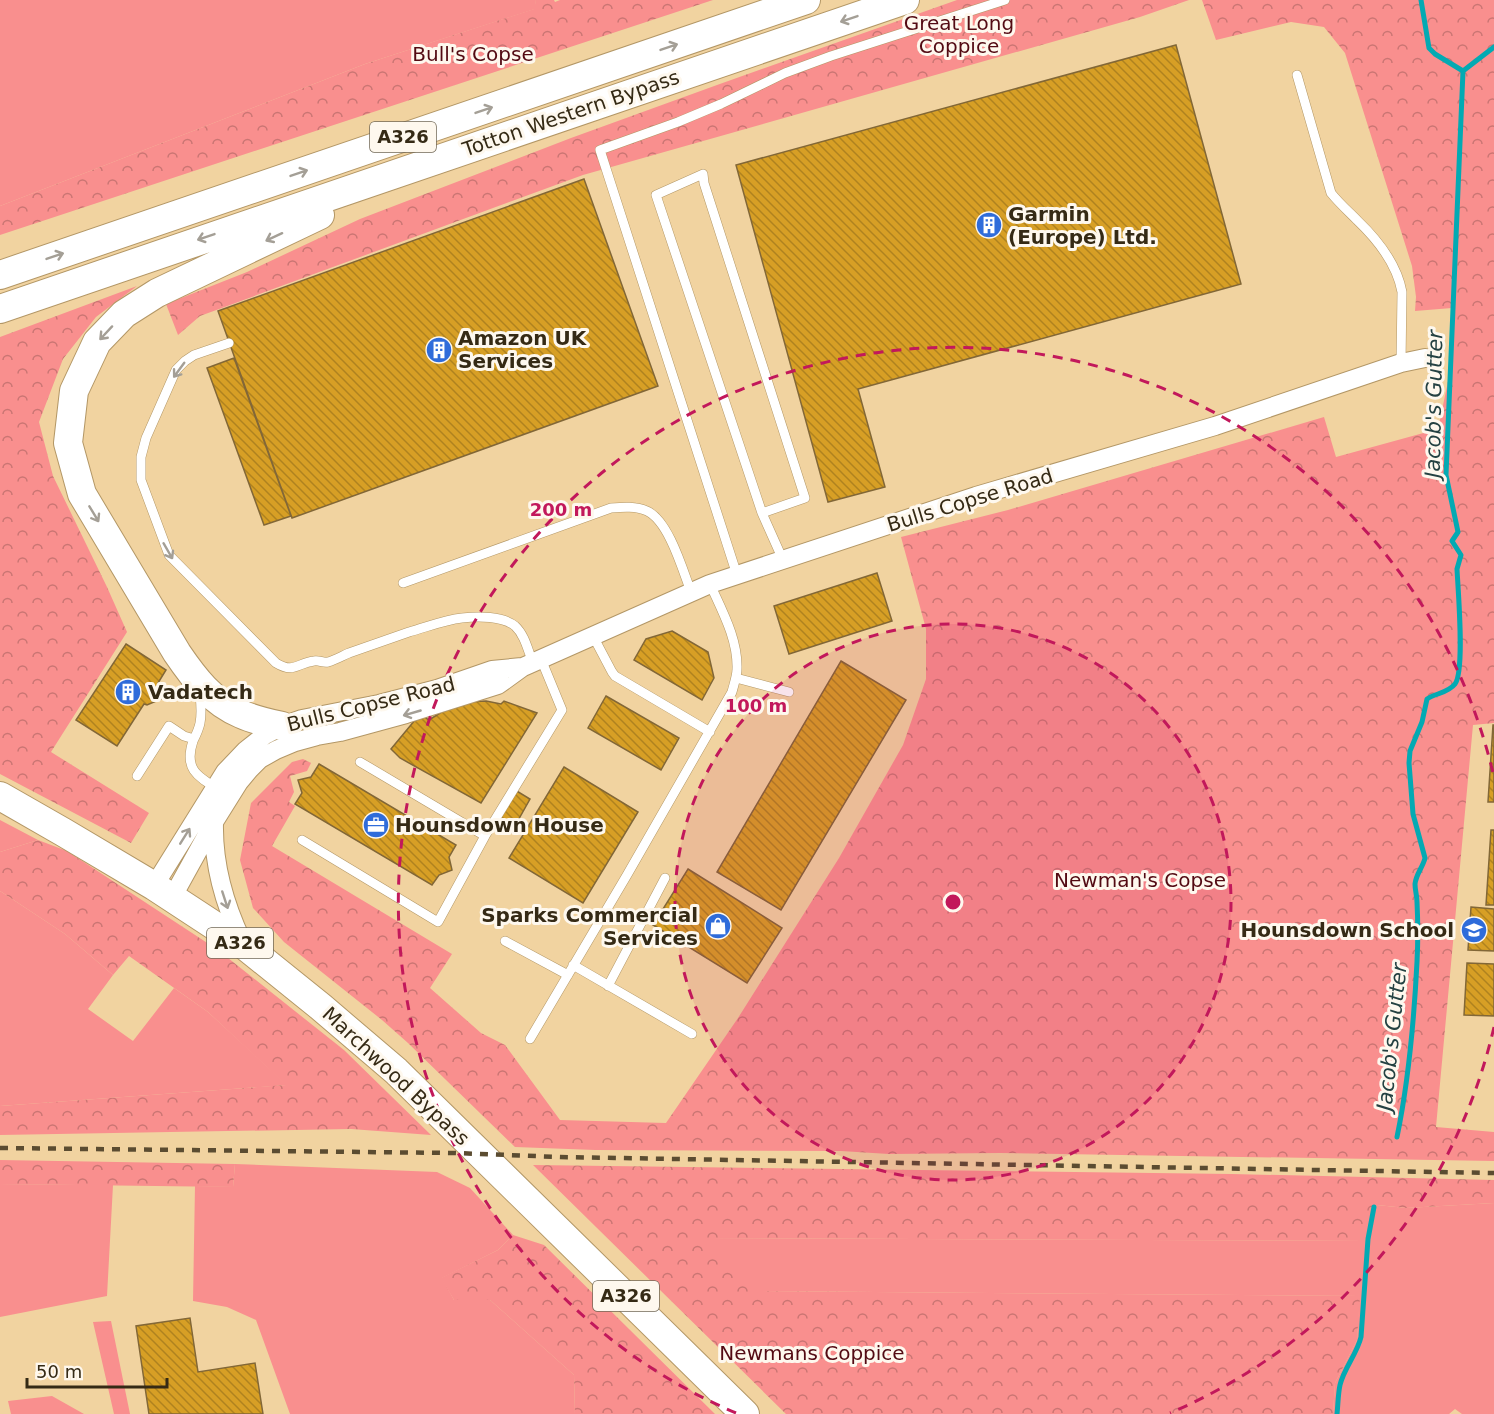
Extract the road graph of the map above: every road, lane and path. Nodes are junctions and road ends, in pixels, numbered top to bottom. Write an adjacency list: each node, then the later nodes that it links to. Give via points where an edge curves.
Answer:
1 (806, 0): 6 (main road, Totton Western Bypass / A326, one-way to 1)
2 (904, 0): 5 (main road, Totton Western Bypass / A326, one-way to 5)
3 (1005, 0): 13 (lane, via 785,73 722,104 600,150)
4 (1297, 75): 10 (lane, via 1331,193 1379,244 1401,284)
5 (441, 158): 7 (main road, Totton Western Bypass / A326, one-way to 7); 19 (main road, one-way to 19, via 157,293 124,314 97,342 74,391 68,443 82,494)
6 (0, 275)
7 (0, 309)
8 (229, 343): 18 (lane, one-way to 18, via 194,355 176,370 146,438 141,480 169,555 282,667 327,662 439,622 464,617 513,624 524,639)
9 (1425, 358): 10 (street, Bulls Copse Road)
10 (1401, 363): 12 (street, Bulls Copse Road, via 1215,426 976,496)
11 (762, 513): 11 (lane, via 805,498 703,174 656,195); 12 (lane)
12 (783, 560): 13 (street, Bulls Copse Road)
13 (737, 575): 15 (street, Bulls Copse Road)
14 (403, 583): 16 (lane, via 610,508 625,507 650,512 666,530)
15 (710, 584): 16 (street, Bulls Copse Road); 20 (lane, via 732,634)
16 (691, 592): 17 (street, Bulls Copse Road)
17 (593, 636): 18 (street, Bulls Copse Road); 23 (lane, via 615,676)
18 (532, 663): 22 (street, Bulls Copse Road); 27 (street, Bulls Copse Road, one-way to 27, via 498,685 440,705 295,742 260,759 239,782); 30 (lane, via 562,710)
19 (194, 678): 22 (main road, via 214,698 239,714); 24 (lane, via 201,710)
20 (735, 678): 21 (lane); 23 (lane, via 732,692)
21 (789, 692)
22 (282, 726): 27 (street, Bulls Copse Road, via 255,741 225,772)
23 (710, 732): 36 (lane)
24 (194, 739): 26 (lane, via 169,726); 27 (lane, via 192,768 198,777)
25 (360, 762): 30 (lane)
26 (137, 776)
27 (222, 792): 29 (street, Bulls Copse Road); 33 (street, Bulls Copse Road, one-way to 27)
28 (0, 796): 33 (main road, Marchwood Bypass / A326)
29 (214, 822): 33 (street, Bulls Copse Road); 35 (street, one-way to 35, via 214,850 222,891)
30 (485, 836): 31 (lane, via 438,922)
31 (302, 840)
32 (665, 878): 38 (lane)
33 (163, 892): 35 (main road, Marchwood Bypass / A326)
34 (506, 941): 37 (lane)
35 (244, 945): 41 (main road, Marchwood Bypass / A326, via 396,1071)
36 (573, 966): 37 (lane); 38 (lane)
37 (568, 975): 40 (lane)
38 (608, 986): 39 (lane)
39 (692, 1034)
40 (530, 1039)
41 (745, 1414)

